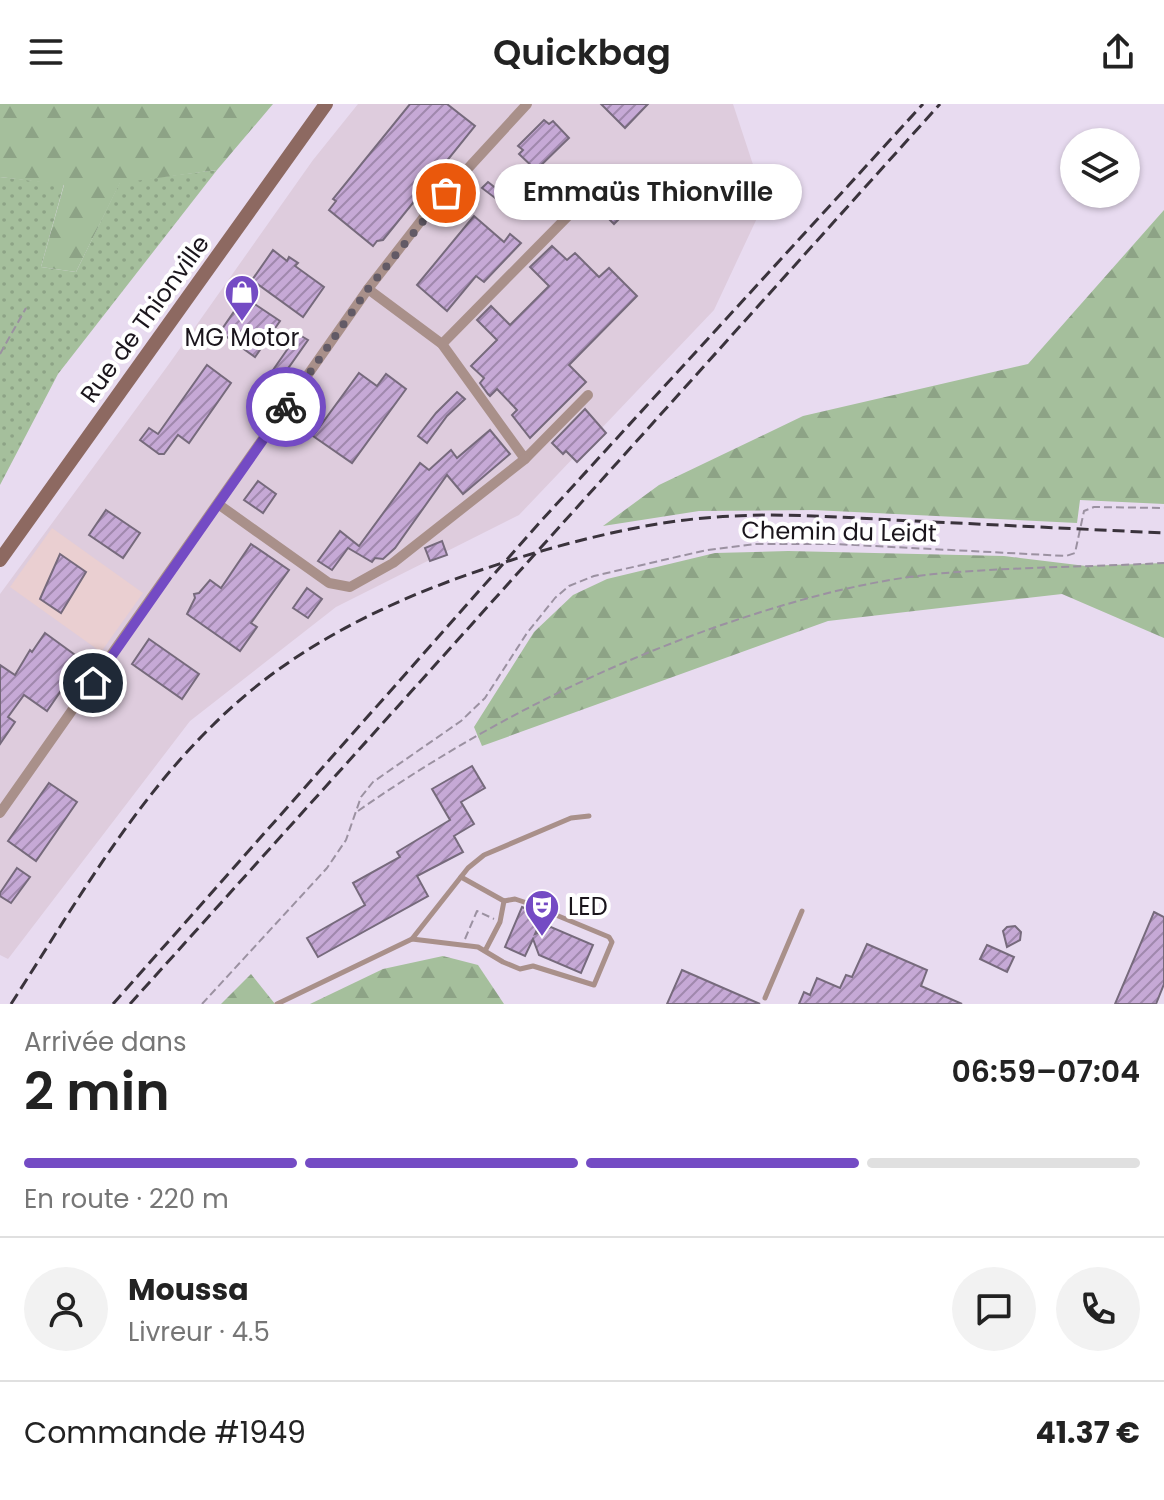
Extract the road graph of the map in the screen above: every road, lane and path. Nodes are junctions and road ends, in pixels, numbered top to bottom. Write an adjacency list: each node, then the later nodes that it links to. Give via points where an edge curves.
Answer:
1 (326, 104): 12 (main road, Rue de Thionville)
2 (527, 104): 4 (street, via 427,213)
3 (574, 210): 6 (street)
4 (368, 289): 6 (street); 10 (street)
5 (26, 308): 7 (path)
6 (442, 344): 9 (street)
7 (0, 354)
8 (588, 395): 9 (street)
9 (525, 459): 10 (street, via 393,563 350,587 329,583)
10 (218, 504): 14 (street)
11 (1164, 508): 15 (path, Chemin du Leidt, via 1084,511 1075,553 1066,556 755,544 707,550 577,582 546,608 485,698 373,782)
12 (0, 560)
13 (1164, 563): 15 (path, via 933,574 795,601 694,633 584,678 441,757)
14 (0, 813)
15 (356, 813): 25 (path, Chemin du Leidt, via 327,868)
16 (589, 816): 17 (lane, via 502,846)
17 (461, 877): 18 (lane); 21 (lane)
18 (504, 901): 20 (lane); 23 (lane, via 527,903 612,942 594,985 533,966 520,969)
19 (802, 911): 24 (lane)
20 (500, 922): 22 (path, via 477,911); 23 (lane)
21 (412, 939): 22 (lane); 26 (lane)
22 (462, 944): 23 (lane)
23 (486, 949)
24 (765, 998)
25 (202, 1004)
26 (277, 1004)

